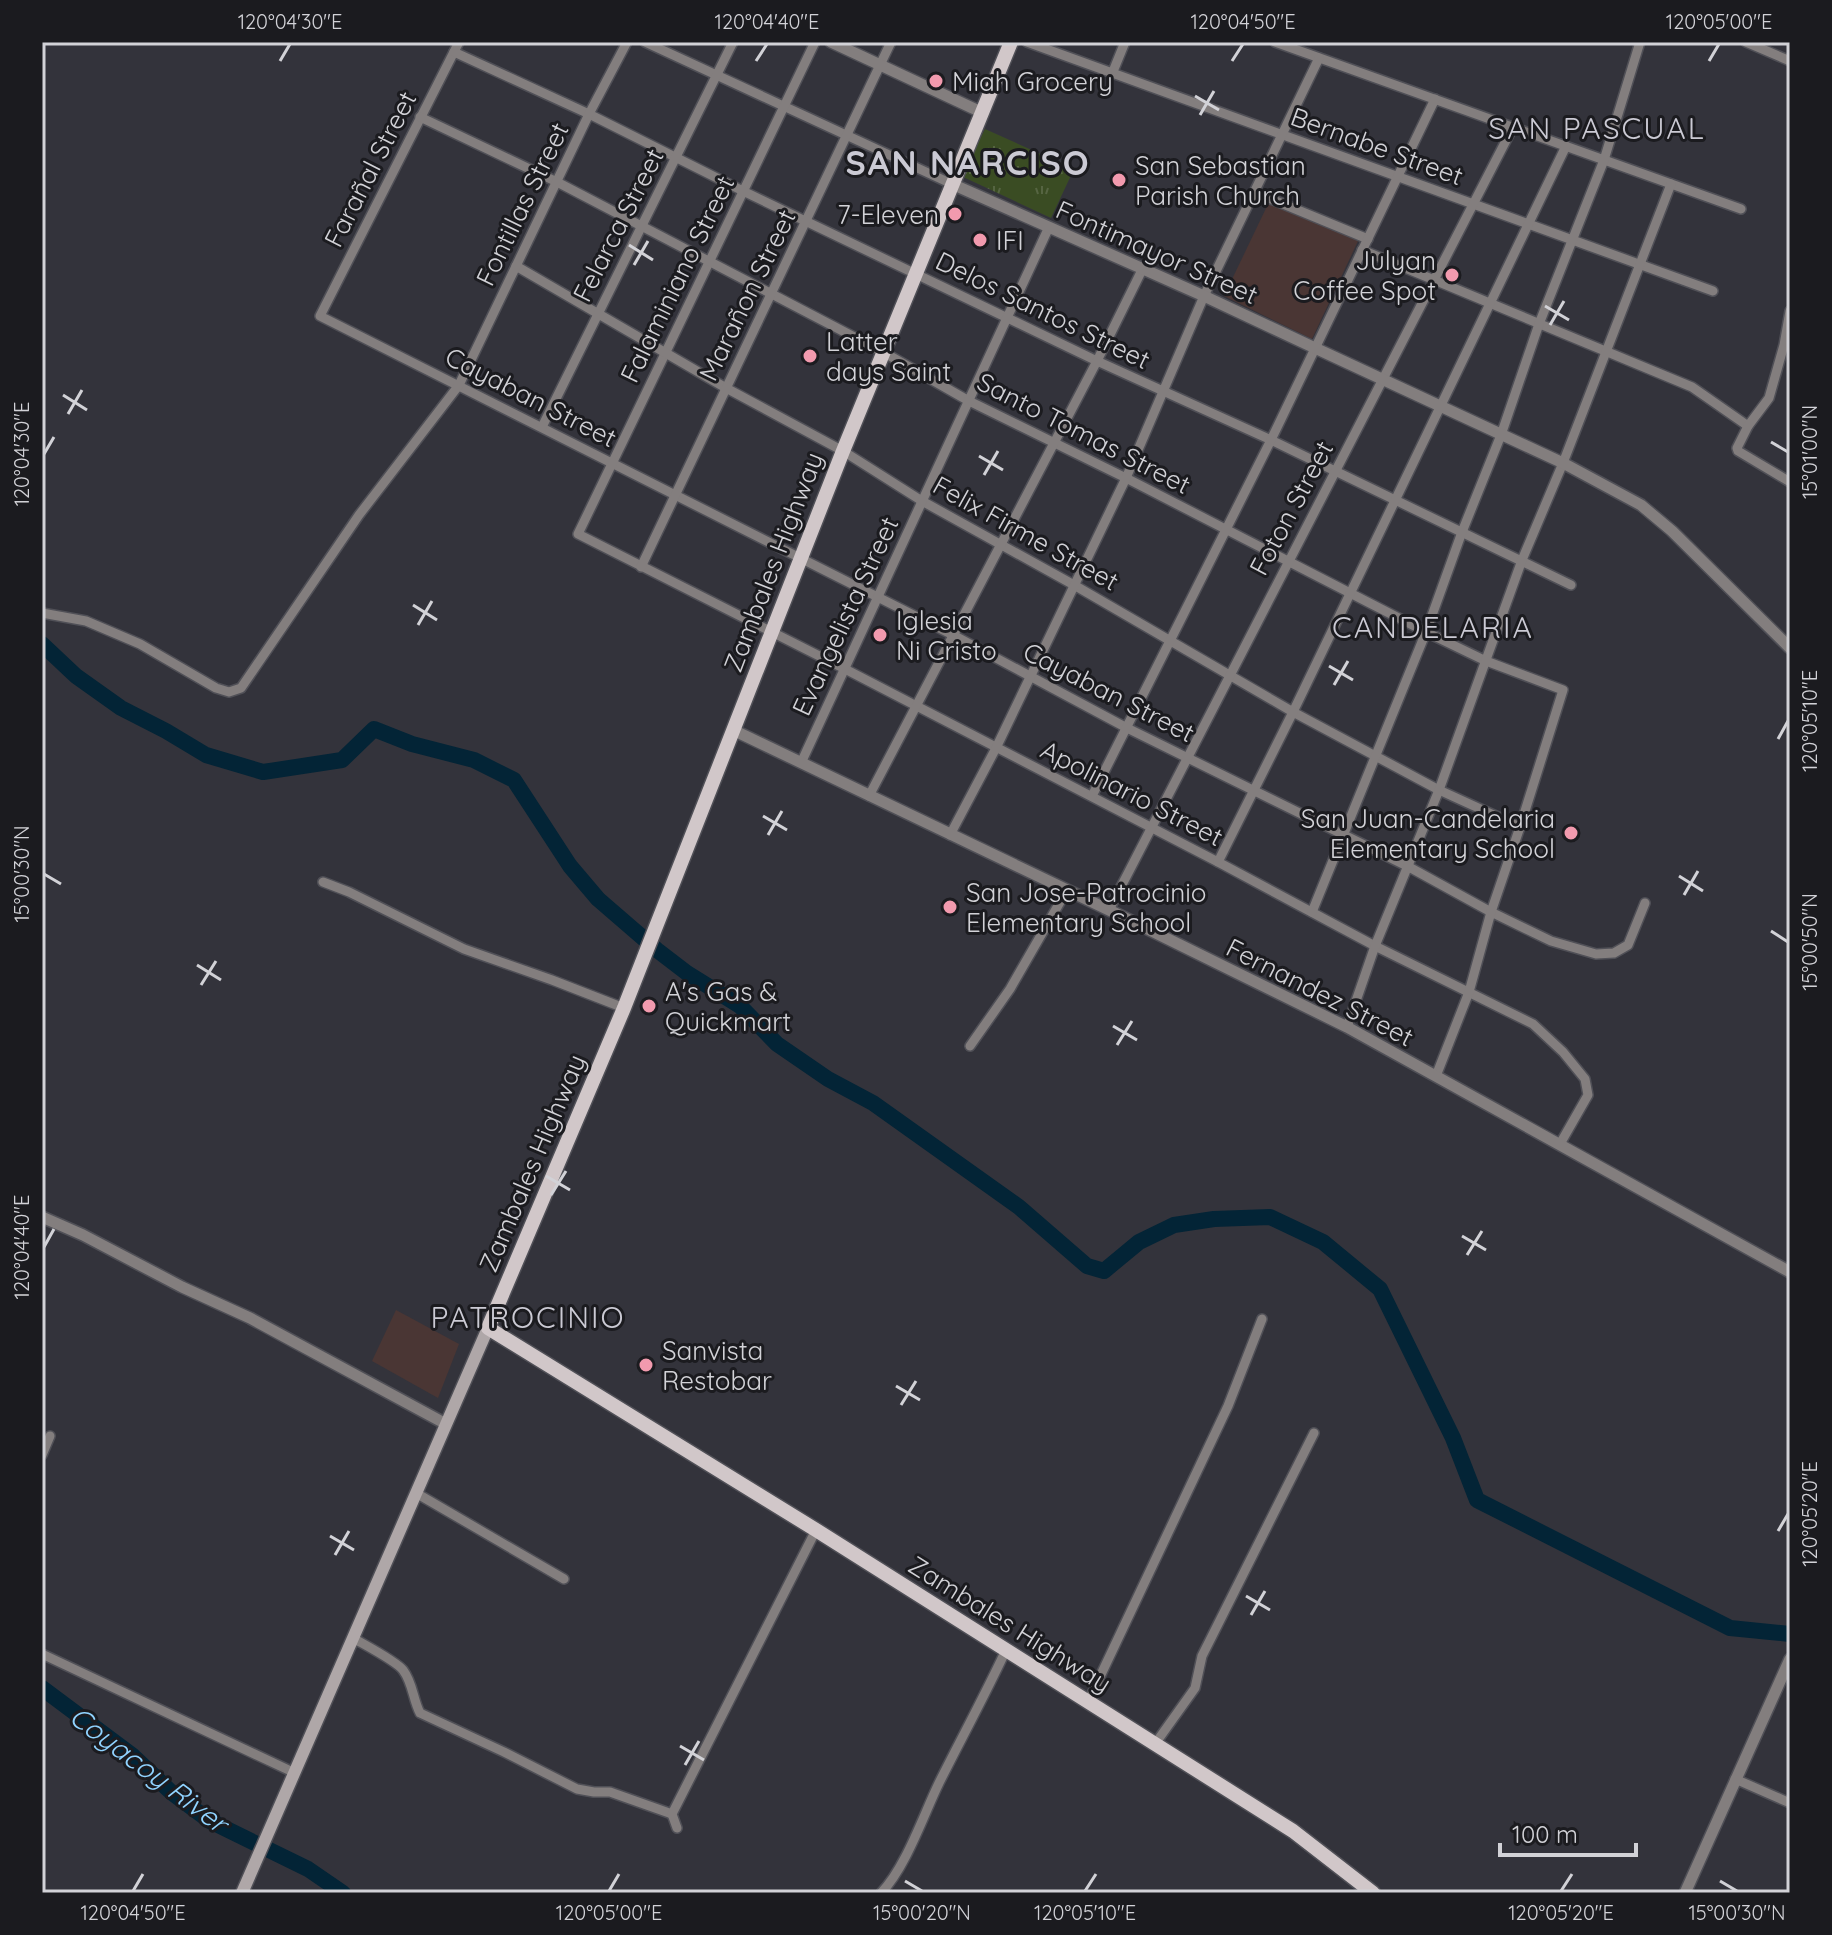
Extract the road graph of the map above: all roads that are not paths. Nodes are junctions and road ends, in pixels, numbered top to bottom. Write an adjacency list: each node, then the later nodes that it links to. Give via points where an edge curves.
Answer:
1 (459, 42): 14 (street, Farañal Street)
2 (627, 42): 23 (street, Fontillas Street)
3 (645, 42): 19 (street, Fontimayor Street)
4 (733, 42): 19 (street, Felarca Street)
5 (815, 42): 21 (street, Falaminiano Street)
6 (831, 42): 17 (street)
7 (891, 42): 17 (street, Marañon Street)
8 (1011, 42): 22 (main road, Zambales Highway)
9 (1027, 42): 18 (street, Bernabe Street)
10 (1125, 42): 18 (street)
11 (1275, 42): 15 (street)
12 (1640, 42): 30 (street)
13 (1746, 42): 16 (street)
14 (454, 52): 23 (street, Delos Santos Street); 24 (street, Farañal Street)
15 (1319, 58): 20 (street); 26 (street)
16 (1790, 61)
17 (881, 65): 22 (street); 27 (street, Marañon Street)
18 (1112, 74): 26 (street, Bernabe Street)
19 (718, 75): 21 (street, Fontimayor Street); 29 (street, Felarca Street)
20 (1435, 99): 25 (street); 31 (street)
21 (784, 106): 27 (street, Fontimayor Street); 35 (street, Falaminiano Street)
22 (981, 112): 33 (main road, Zambales Highway)
23 (589, 114): 29 (street, Delos Santos Street); 32 (street, Fontillas Street)
24 (420, 117): 32 (street, Santo Tomas Street); 58 (street, Farañal Street)
25 (1513, 127): 28 (street); 37 (street, Foton Street)
26 (1282, 135): 31 (street, Bernabe Street); 36 (street)
27 (847, 136): 33 (street, Fontimayor Street); 39 (street, Marañon Street)
28 (1566, 146): 30 (street); 40 (street)
29 (676, 158): 35 (street, Delos Santos Street); 41 (street, Felarca Street)
30 (1604, 160): 34 (street); 44 (street)
31 (1397, 177): 37 (street, Bernabe Street); 43 (street)
32 (557, 182): 41 (street, Santo Tomas Street); 48 (street, Fontillas Street)
33 (952, 184): 42 (street, Fontimayor Street); 50 (main road, Zambales Highway)
34 (1671, 184): 38 (street); 47 (street)
35 (745, 192): 39 (street, Delos Santos Street); 46 (street, Falaminiano Street)
36 (1254, 192): 43 (street); 54 (street)
37 (1473, 204): 40 (street, Bernabe Street); 51 (street, Foton Street)
38 (1741, 209)
39 (807, 221): 50 (street, Delos Santos Street); 53 (street, Marañon Street)
40 (1528, 224): 44 (street, Bernabe Street); 55 (street)
41 (641, 226): 46 (street, Santo Tomas Street); 57 (street, Felarca Street)
42 (1049, 227): 49 (street, Fontimayor Street); 59 (street, Evangelista Street)
43 (1368, 239): 45 (street)
44 (1572, 240): 47 (street, Bernabe Street); 60 (street)
45 (1362, 250): 51 (street); 62 (street)
46 (709, 261): 53 (street, Santo Tomas Street); 65 (street, Falaminiano Street)
47 (1640, 264): 52 (street, Bernabe Street); 64 (street)
48 (516, 266): 57 (street, Felix Firme Street); 68 (street, Fontillas Street)
49 (1142, 270): 54 (street, Fontimayor Street); 66 (street)
50 (915, 273): 59 (street, Delos Santos Street); 63 (main road, Zambales Highway)
51 (1434, 280): 55 (street); 67 (street, Foton Street)
52 (1713, 291)
53 (771, 294): 63 (street, Santo Tomas Street); 69 (street, Marañon Street)
54 (1204, 296): 62 (street, Fontimayor Street); 70 (street)
55 (1489, 303): 60 (street); 72 (street)
56 (1790, 311): 61 (street)
57 (598, 313): 65 (street, Felix Firme Street); 74 (street, Felarca Street)
58 (320, 316): 68 (street, Cayaban Street)
59 (1007, 318): 66 (street, Delos Santos Street); 71 (street, Evangelista Street)
60 (1539, 324): 64 (street); 75 (street)
61 (1787, 347): 73 (street, via 1769,398)
62 (1315, 348): 67 (street, Fontimayor Street); 76 (street)
63 (883, 352): 71 (street, Santo Tomas Street); 78 (main road, Zambales Highway)
64 (1606, 352): 73 (street, via 1692,387); 80 (street)
65 (665, 353): 69 (street, Felix Firme Street); 79 (street, Falaminiano Street)
66 (1097, 361): 70 (street, Delos Santos Street); 77 (street)
67 (1382, 379): 72 (street, Fontimayor Street); 81 (street, Foton Street)
68 (459, 385): 74 (street, Cayaban Street); 99 (street, Fontillas Street, via 359,515 241,688 216,688 140,644 86,621)
69 (726, 388): 78 (street, Felix Firme Street); 84 (street, Marañon Street)
70 (1164, 392): 76 (street, Delos Santos Street); 82 (street)
71 (969, 401): 77 (street, Santo Tomas Street); 86 (street, Evangelista Street)
72 (1439, 406): 75 (street, Fontimayor Street); 85 (street)
73 (1748, 426): 83 (street, via 1738,451)
74 (542, 427): 79 (street, Cayaban Street)
75 (1501, 435): 80 (street, Fontimayor Street); 88 (street)
76 (1271, 440): 81 (street, Delos Santos Street); 87 (street)
77 (1054, 442): 82 (street, Santo Tomas Street); 90 (street)
78 (843, 451): 86 (street, Felix Firme Street); 91 (main road, Zambales Highway)
79 (612, 463): 84 (street, Cayaban Street); 89 (street, Falaminiano Street)
80 (1563, 463): 92 (street); 104 (street, Fontimayor Street, via 1641,505)
81 (1335, 471): 85 (street, Delos Santos Street); 93 (street, Foton Street)
82 (1126, 478): 87 (street, Santo Tomas Street); 95 (street)
83 (1790, 482)
84 (675, 495): 91 (street, Cayaban Street); 94 (street, Marañon Street)
85 (1394, 499): 88 (street, Delos Santos Street); 97 (street)
86 (922, 501): 90 (street, Felix Firme Street); 98 (street, Evangelista Street)
87 (1226, 529): 93 (street, Santo Tomas Street); 103 (street)
88 (1462, 532): 92 (street, Delos Santos Street); 101 (street)
89 (578, 534): 94 (street, Apolinario Street)
90 (1000, 544): 95 (street, Felix Firme Street); 102 (street)
91 (801, 558): 98 (street, Cayaban Street); 100 (main road, Zambales Highway)
92 (1522, 560): 96 (street, Delos Santos Street); 105 (street)
93 (1288, 561): 97 (street, Santo Tomas Street); 107 (street, Foton Street)
94 (641, 567): 100 (street, Apolinario Street)
95 (1074, 585): 103 (street, Felix Firme Street); 108 (street)
96 (1571, 585)
97 (1349, 592): 101 (street, Santo Tomas Street); 110 (street)
98 (878, 597): 102 (street, Cayaban Street); 106 (street, Evangelista Street)
99 (42, 613)
100 (772, 631): 106 (street, Apolinario Street); 112 (main road, Zambales Highway)
101 (1426, 632): 105 (street, Santo Tomas Street); 115 (street)
102 (953, 635): 108 (street, Cayaban Street); 109 (street)
103 (1170, 640): 107 (street, Felix Firme Street); 111 (street)
104 (1790, 648)
105 (1486, 661): 117 (street); 122 (street, Santo Tomas Street, via 1563,690)
106 (845, 669): 109 (street, Apolinario Street); 116 (street, Evangelista Street)
107 (1229, 675): 110 (street, Felix Firme Street); 114 (street, Foton Street)
108 (1031, 678): 111 (street, Cayaban Street); 113 (street)
109 (916, 706): 113 (street, Apolinario Street); 119 (street)
110 (1293, 712): 115 (street, Felix Firme Street); 118 (street)
111 (1127, 728): 114 (street, Cayaban Street); 120 (street)
112 (733, 730): 116 (street, Fernandez Street); 135 (main road, Zambales Highway)
113 (996, 748): 120 (street, Apolinario Street); 123 (street)
114 (1187, 757): 118 (street, Cayaban Street); 121 (street, Foton Street)
115 (1376, 758): 117 (street, Felix Firme Street); 124 (street)
116 (801, 763): 119 (street, Fernandez Street)
117 (1439, 790): 122 (street, Felix Firme Street); 126 (street)
118 (1253, 791): 124 (street, Cayaban Street); 125 (street)
119 (869, 796): 123 (street, Fernandez Street)
120 (1092, 796): 121 (street, Apolinario Street)
121 (1152, 827): 125 (street, Apolinario Street); 130 (street, Foton Street)
122 (1520, 827): 132 (street)
123 (950, 835): 128 (street, Fernandez Street)
124 (1345, 836): 126 (street, Cayaban Street); 131 (street)
125 (1218, 862): 131 (street, Apolinario Street)
126 (1409, 867): 132 (street, Cayaban Street); 133 (street)
127 (323, 882): 135 (street, via 464,949)
128 (1067, 890): 130 (street, Fernandez Street); 137 (street)
129 (1645, 903): 132 (street, Cayaban Street, via 1628,945 1614,953 1574,949)
130 (1109, 910): 136 (street, Fernandez Street)
131 (1312, 912): 133 (street, Apolinario Street)
132 (1491, 912): 134 (street)
133 (1375, 946): 134 (street, Apolinario Street); 136 (street)
134 (1469, 992): 138 (street); 139 (street, Apolinario Street, via 1533,1024 1585,1079 1588,1095)
135 (624, 1008): 143 (main road, Zambales Highway)
136 (1347, 1027): 138 (street, Fernandez Street)
137 (970, 1046)
138 (1436, 1076): 139 (street, Fernandez Street)
139 (1560, 1144): 141 (street, Fernandez Street)
140 (42, 1217): 144 (street, via 250,1318)
141 (1790, 1272)
142 (1262, 1319): 155 (street, via 1228,1406)
143 (488, 1328): 144 (main road); 149 (main road, Zambales Highway)
144 (446, 1424): 148 (main road)
145 (1314, 1433): 156 (street, via 1202,1656 1195,1688)
146 (50, 1436): 147 (street)
147 (42, 1455)
148 (416, 1493): 150 (street); 151 (main road)
149 (816, 1530): 152 (main road, Zambales Highway); 160 (street)
150 (564, 1579)
151 (353, 1638): 157 (main road); 160 (street, via 402,1668 420,1713 577,1789 610,1792)
152 (1006, 1650): 155 (main road, Zambales Highway); 163 (street)
153 (42, 1654): 157 (street)
154 (1790, 1659): 158 (street)
155 (1088, 1702): 156 (main road, Zambales Highway)
156 (1155, 1744): 164 (main road, Zambales Highway, via 1293,1831)
157 (295, 1773): 162 (main road)
158 (1735, 1779): 159 (street); 165 (street)
159 (1790, 1803)
160 (672, 1814): 161 (street)
161 (677, 1828)
162 (242, 1893)
163 (881, 1893)
164 (1373, 1893)
165 (1685, 1893)

